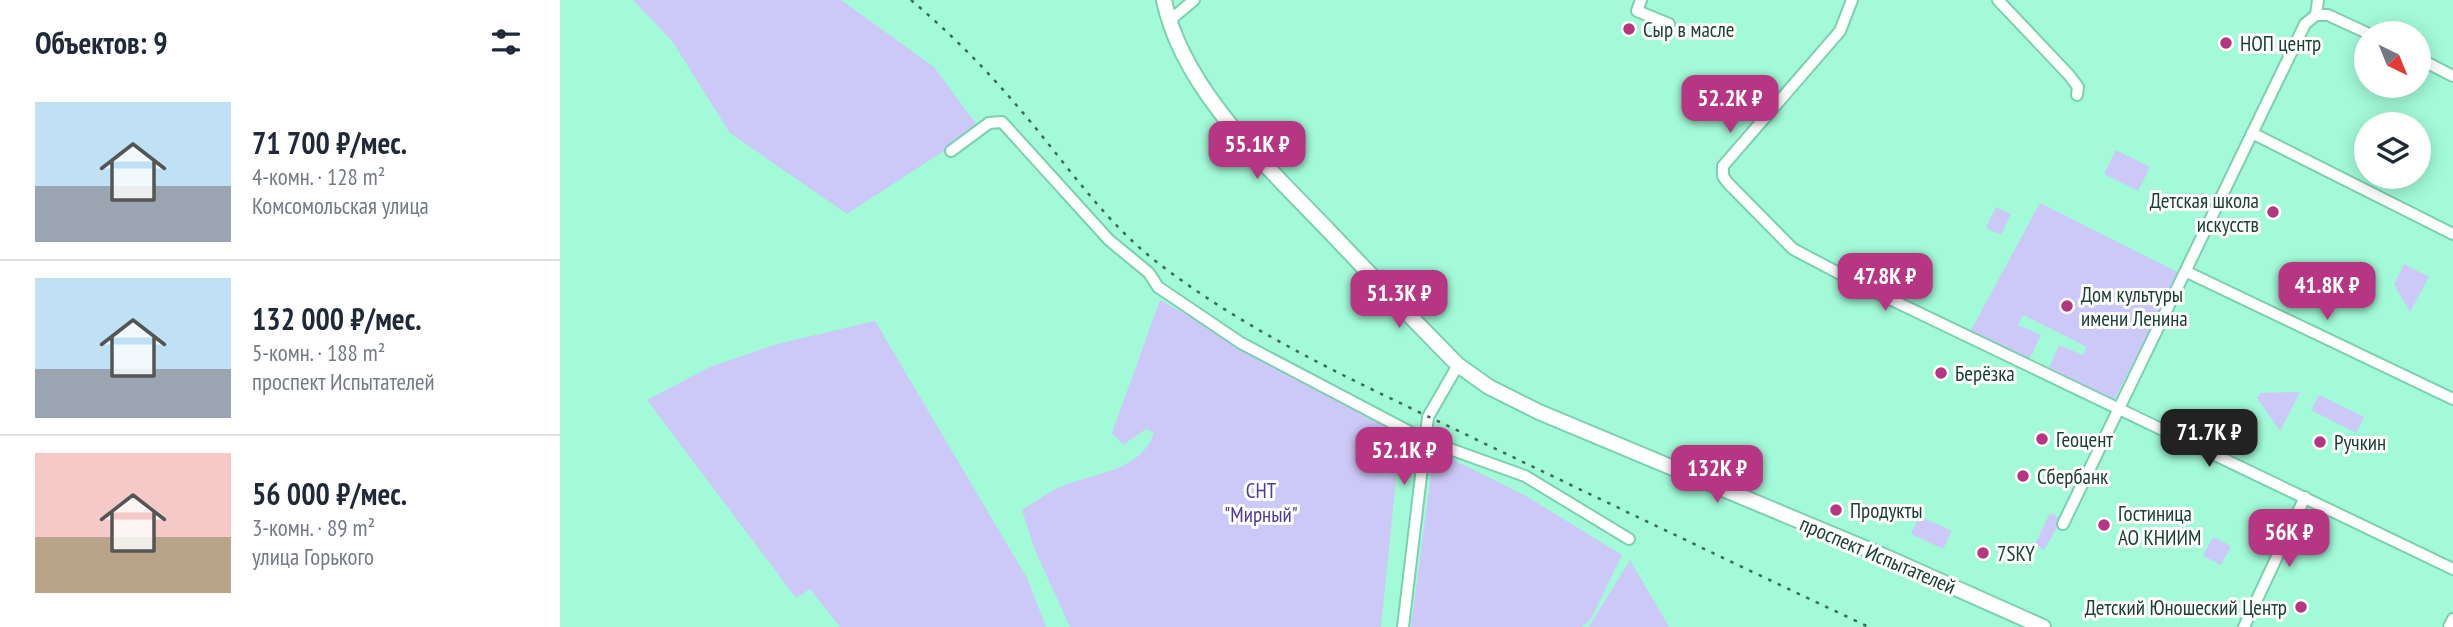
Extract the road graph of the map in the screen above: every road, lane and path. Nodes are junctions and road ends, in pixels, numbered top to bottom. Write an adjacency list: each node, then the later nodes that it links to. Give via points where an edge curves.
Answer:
1 (1164, 0): 8 (main road, проспект Испытателей)
2 (1194, 0): 8 (street)
3 (1641, 0): 9 (street, via 1637,11)
4 (1852, 0): 20 (street, via 1840,31 1723,166 1723,176 1805,257)
5 (1998, 0): 13 (street, via 2069,75 2078,87)
6 (2318, 0): 7 (street)
7 (2316, 15): 10 (street, via 2328,15); 14 (street, via 2305,24)
8 (1169, 21): 18 (main road, проспект Испытателей, via 1190,66 1253,149)
9 (1669, 24)
10 (2354, 27)
11 (2431, 65): 12 (street)
12 (2453, 76)
13 (2077, 95)
14 (2252, 133): 16 (street); 17 (street)
15 (951, 151): 21 (street, via 989,123 1002,122 1158,287 1241,343)
16 (2453, 234)
17 (2187, 272): 19 (street); 20 (street)
18 (1458, 365): 21 (street, via 1428,417); 28 (main road, проспект Испытателей, via 1539,412)
19 (2453, 400)
20 (2119, 407): 22 (street); 23 (street)
21 (1425, 440): 24 (street, via 1525,476); 27 (street)
22 (2305, 497): 25 (street); 29 (street)
23 (2063, 524)
24 (1629, 539)
25 (2453, 569)
26 (2453, 619): 30 (street)
27 (1403, 627)
28 (2043, 627)
29 (2244, 627)
30 (2449, 627)

